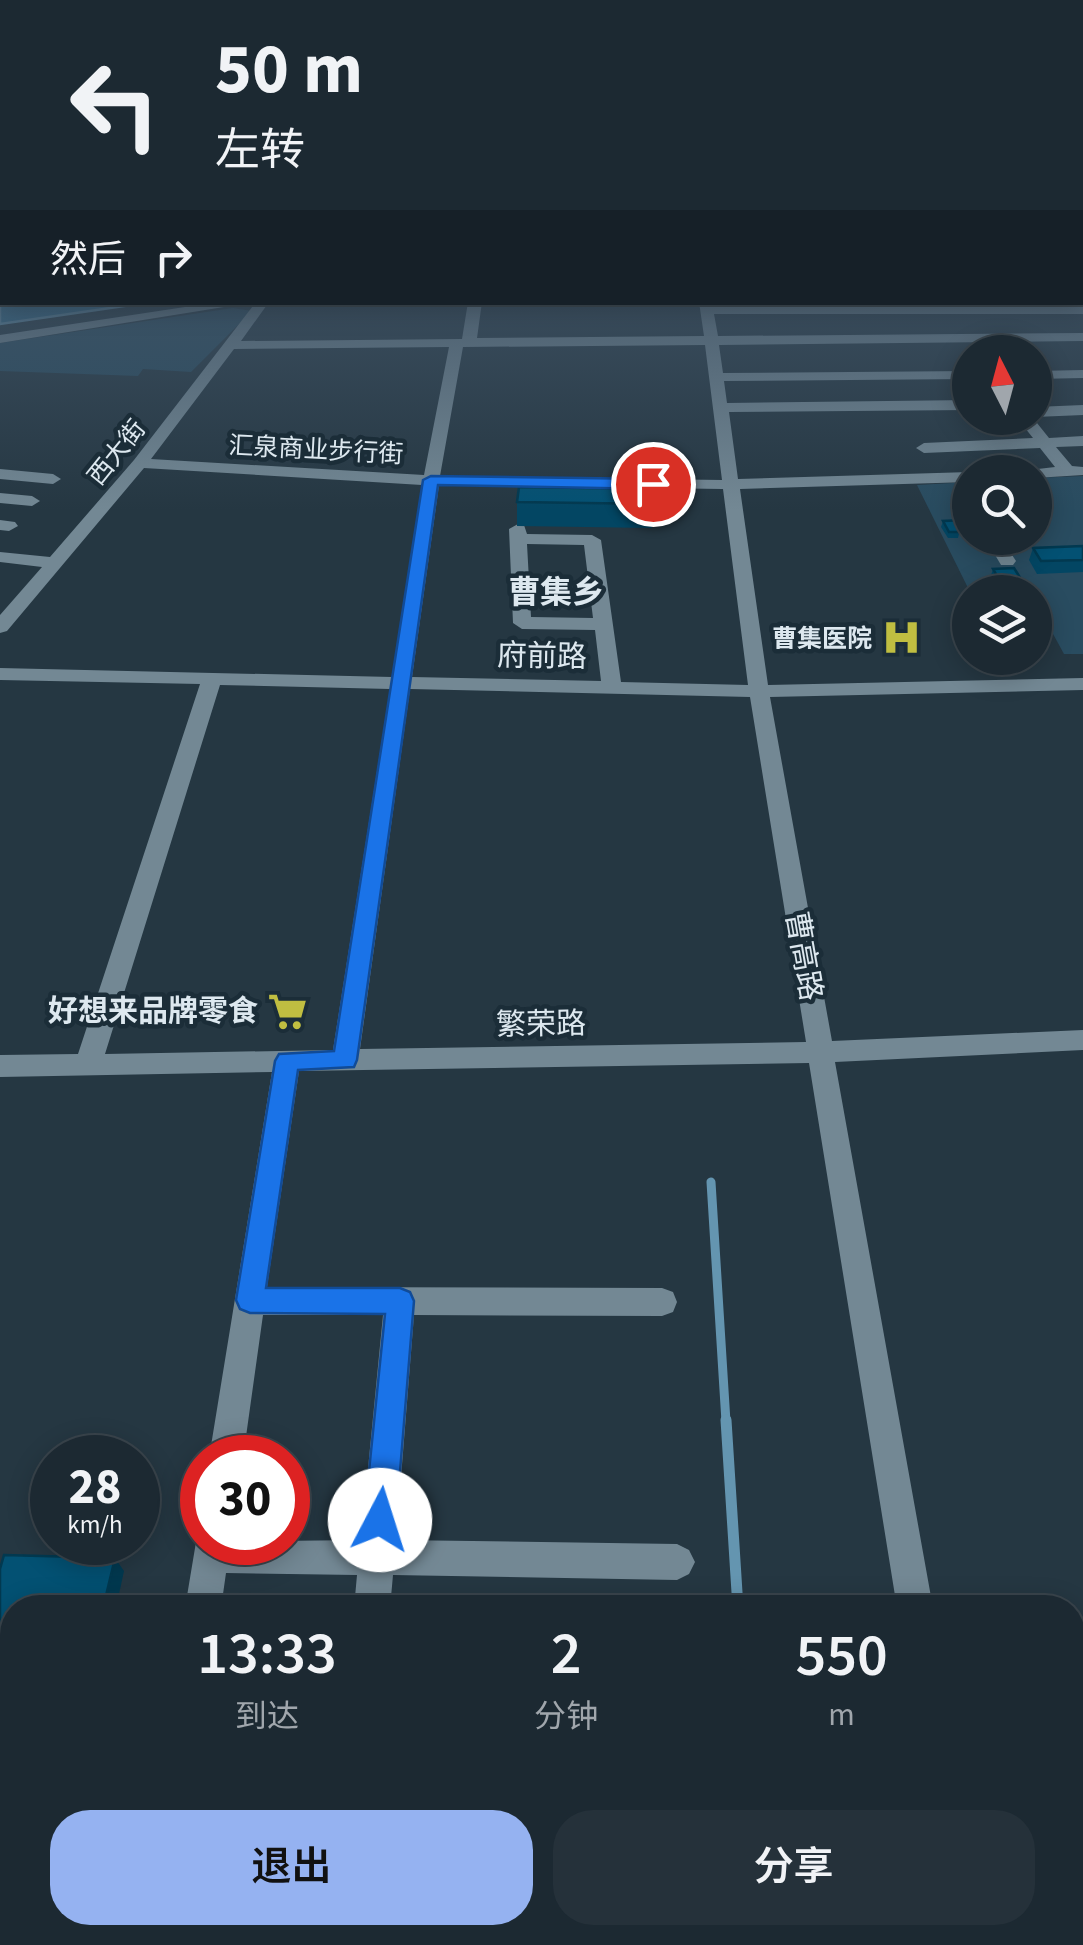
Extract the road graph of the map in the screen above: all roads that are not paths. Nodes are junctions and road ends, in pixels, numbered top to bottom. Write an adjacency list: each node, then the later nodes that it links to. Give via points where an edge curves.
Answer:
1 (76, 328): 6 (street)
2 (244, 328): 9 (street, 西大街)
3 (467, 328): 8 (street)
4 (709, 328): 7 (street, 曹高路)
5 (1083, 336): 7 (street)
6 (0, 339)
7 (710, 340): 8 (street); 13 (street, 曹高路)
8 (463, 342): 9 (street); 29 (street)
9 (232, 345): 23 (street, 西大街)
10 (1083, 374): 12 (street)
11 (952, 375): 13 (street)
12 (1052, 375)
13 (715, 377): 16 (street, 曹高路)
14 (952, 405): 16 (street)
15 (1083, 407): 17 (street)
16 (719, 408): 30 (street, 曹高路)
17 (1052, 408)
18 (952, 415): 19 (street)
19 (906, 416)
20 (1038, 435): 22 (street)
21 (1083, 441): 22 (street)
22 (1044, 442): 24 (street); 25 (street, via 920,440)
23 (140, 462): 29 (street, 汇泉商业步行街); 36 (street, 西大街)
24 (1075, 471)
25 (952, 473)
26 (0, 474): 28 (street)
27 (952, 477): 30 (street, 汇泉商业步行街)
28 (52, 480)
29 (431, 480): 30 (street, 汇泉商业步行街); 41 (street)
30 (728, 485): 44 (street, 曹高路)
31 (0, 498): 32 (street)
32 (32, 501)
33 (1004, 555): 35 (street)
34 (0, 557): 36 (street)
35 (1007, 561)
36 (55, 562): 38 (street, 西大街)
37 (604, 624): 37 (street, via 522,623 518,534 592,540); 43 (street)
38 (0, 627)
39 (0, 674): 40 (street, 府前路)
40 (212, 679): 41 (street, 府前路); 49 (street)
41 (400, 683): 43 (street, 府前路); 47 (street)
42 (1083, 684): 44 (street, 府前路)
43 (612, 688): 44 (street, 府前路)
44 (759, 690): 46 (street, 曹高路)
45 (1083, 1040): 46 (street, 繁荣路)
46 (820, 1052): 47 (street, 繁荣路); 61 (street, 曹高路)
47 (345, 1060): 48 (street, 繁荣路)
48 (287, 1061): 49 (street, 繁荣路); 51 (street)
49 (88, 1064): 50 (street, 繁荣路)
50 (0, 1066)
51 (250, 1300): 52 (street); 54 (street)
52 (400, 1301): 53 (street); 56 (street)
53 (662, 1302)
54 (229, 1435)
55 (310, 1553): 56 (street)
56 (376, 1557): 57 (street); 60 (street)
57 (677, 1562)
58 (209, 1565): 59 (street)
59 (205, 1595)
60 (373, 1595)
61 (912, 1595)

